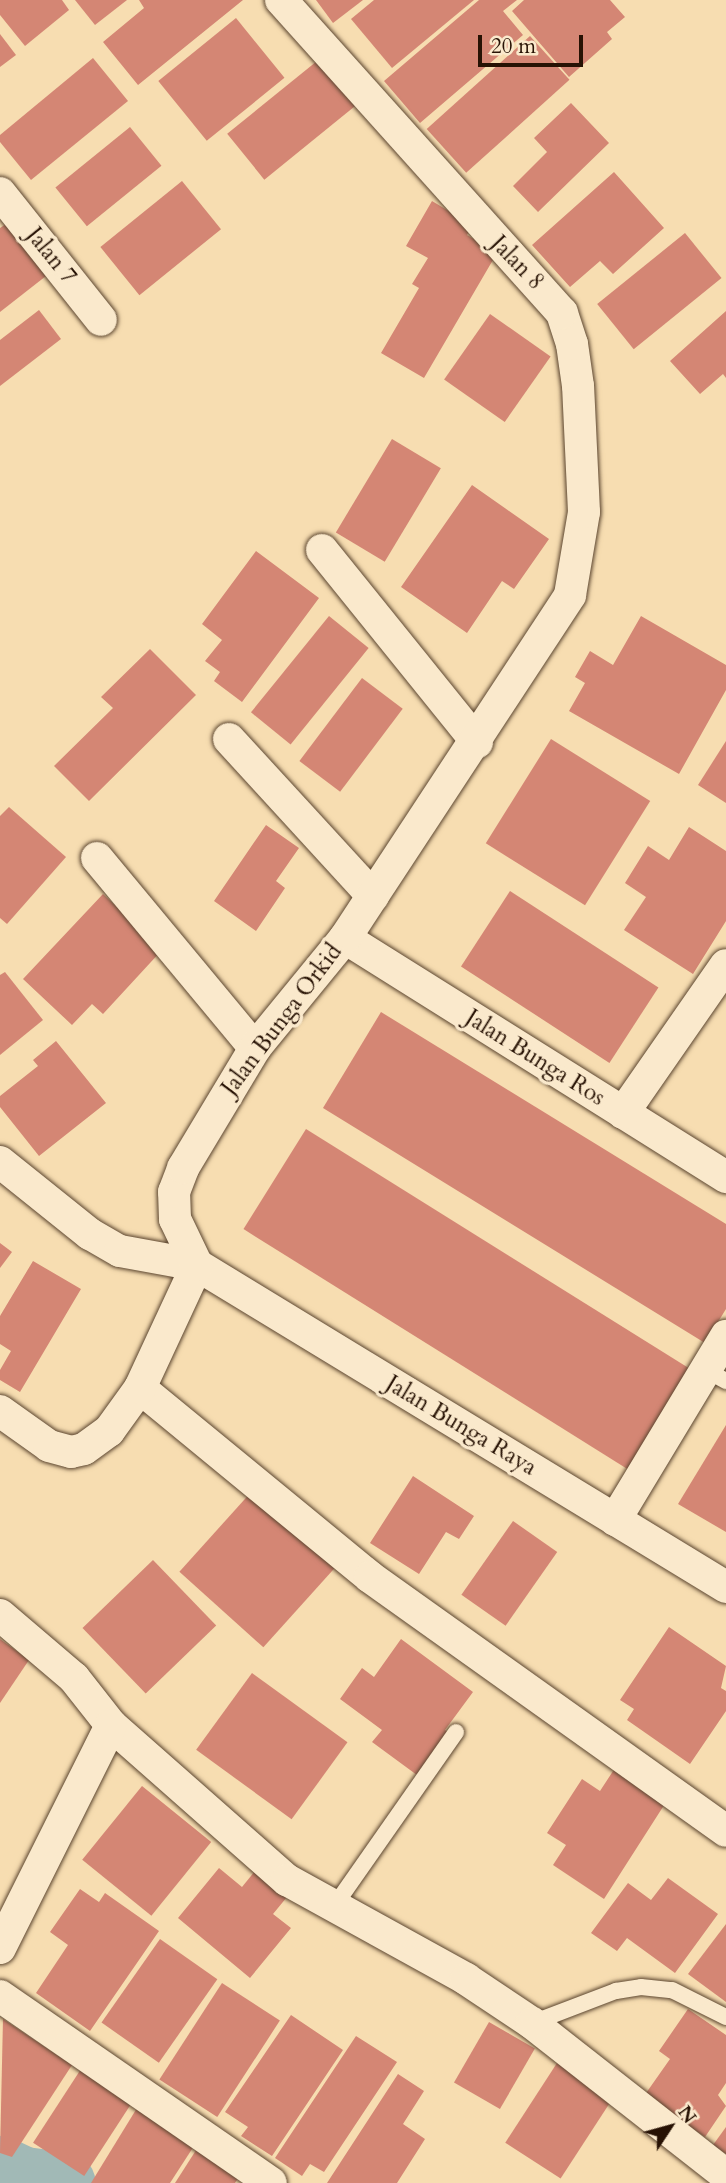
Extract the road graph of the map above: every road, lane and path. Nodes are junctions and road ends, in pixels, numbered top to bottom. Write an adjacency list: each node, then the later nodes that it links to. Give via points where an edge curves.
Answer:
1 (281, 0): 5 (street, Jalan 8, via 562,313 578,386 584,512)
2 (0, 193): 3 (street, Jalan 7)
3 (101, 320)
4 (322, 550): 7 (street)
5 (570, 595): 7 (street, Jalan Bunga Orkid)
6 (229, 738): 9 (street)
7 (477, 742): 9 (street, Jalan Bunga Orkid)
8 (97, 858): 12 (street)
9 (373, 896): 10 (street, Jalan Bunga Orkid)
10 (345, 938): 12 (street, Jalan Bunga Orkid); 13 (street, Jalan Bunga Ros)
11 (726, 965): 13 (street)
12 (255, 1048): 16 (street, Jalan Bunga Orkid, via 211,1117 174,1192 175,1219)
13 (623, 1113): 15 (street, Jalan Bunga Ros)
14 (0, 1163): 16 (street, via 90,1234 120,1251)
15 (726, 1177)
16 (197, 1265): 19 (street); 21 (street, Jalan Bunga Raya)
17 (726, 1336): 18 (street)
18 (716, 1376): 21 (street)
19 (140, 1388): 20 (street, via 109,1432 71,1452 49,1447); 26 (street, via 370,1577)
20 (0, 1410)
21 (615, 1520): 22 (street, Jalan Bunga Raya)
22 (726, 1587)
23 (0, 1615): 24 (street, via 74,1678)
24 (111, 1725): 27 (street, via 287,1880); 28 (street)
25 (456, 1731): 27 (lane)
26 (726, 1830)
27 (335, 1905): 31 (street, via 467,1979)
28 (0, 1948)
29 (0, 1996): 33 (street)
30 (726, 2017): 31 (lane, via 672,1990 641,1987 616,1991)
31 (532, 2023): 32 (street)
32 (726, 2175)
33 (266, 2182)

